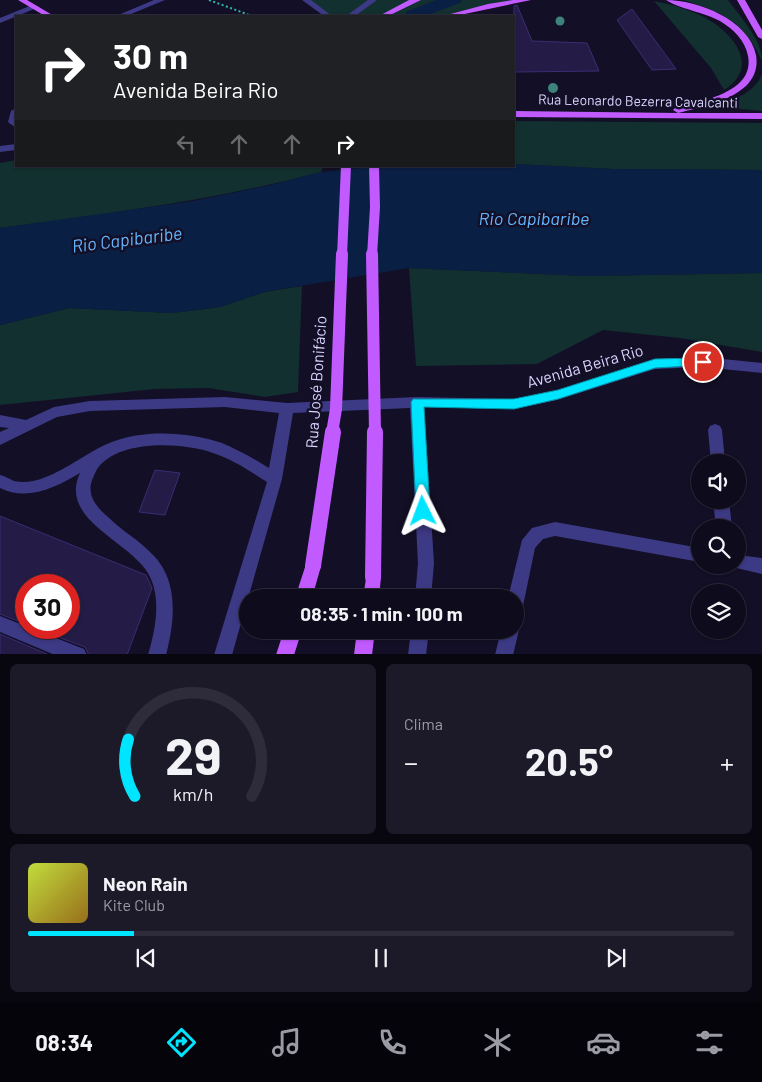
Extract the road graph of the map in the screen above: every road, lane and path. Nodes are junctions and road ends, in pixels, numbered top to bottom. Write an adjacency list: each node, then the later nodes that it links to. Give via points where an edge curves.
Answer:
1 (22, 0): 10 (main road)
2 (161, 0): 12 (street)
3 (209, 0): 13 (path)
4 (306, 0): 14 (street)
5 (373, 0): 15 (street)
6 (417, 0): 16 (main road)
7 (527, 0): 17 (main road)
8 (670, 0): 21 (main road, via 707,12 735,29 747,42 753,55 753,66 746,81 727,94)
9 (741, 0): 19 (main road)
10 (35, 7): 11 (main road); 18 (street)
11 (48, 15)
12 (123, 15)
13 (249, 15)
14 (327, 15)
15 (351, 15)
16 (385, 15)
17 (451, 15)
18 (0, 21)
19 (762, 37)
20 (515, 114): 21 (main road, Rua Leonardo Bezerra Cavalcanti)
21 (666, 114): 22 (main road, Rua Leonardo Bezerra Cavalcanti)
22 (762, 116)
23 (15, 147): 24 (street)
24 (0, 149)
25 (346, 167): 41 (main road, Rua José Bonifácio, bridge, via 336,408 313,566)
26 (374, 167): 42 (main road, bridge, via 371,278 376,473)
27 (762, 368): 28 (street, Avenida Beira Rio, via 703,362 655,364 558,395 514,404)
28 (417, 402): 29 (street, Avenida Beira Rio); 43 (street, via 426,563)
29 (287, 408): 31 (street, Avenida Beira Rio, via 225,402 90,406 54,412); 36 (street)
30 (0, 421): 31 (street)
31 (25, 425): 33 (street, Avenida Beira Rio)
32 (715, 430): 35 (street)
33 (0, 439)
34 (107, 450): 36 (street, via 122,444 188,442 216,448); 37 (street, via 48,482 28,489 5,486); 51 (street, via 85,478 83,493 102,523 154,567 164,595 163,635)
35 (717, 454)
36 (274, 479): 52 (street)
37 (0, 481)
38 (691, 553): 44 (street, via 555,529 538,533 528,545)
39 (746, 563): 40 (street)
40 (762, 566)
41 (306, 589)
42 (372, 589)
43 (424, 589)
44 (519, 589)
45 (0, 624): 50 (street)
46 (290, 639): 53 (main road)
47 (365, 639): 54 (main road)
48 (419, 639): 55 (street)
49 (508, 639): 56 (street)
50 (78, 654)
51 (157, 654)
52 (222, 654)
53 (285, 654)
54 (363, 654)
55 (417, 654)
56 (504, 654)

